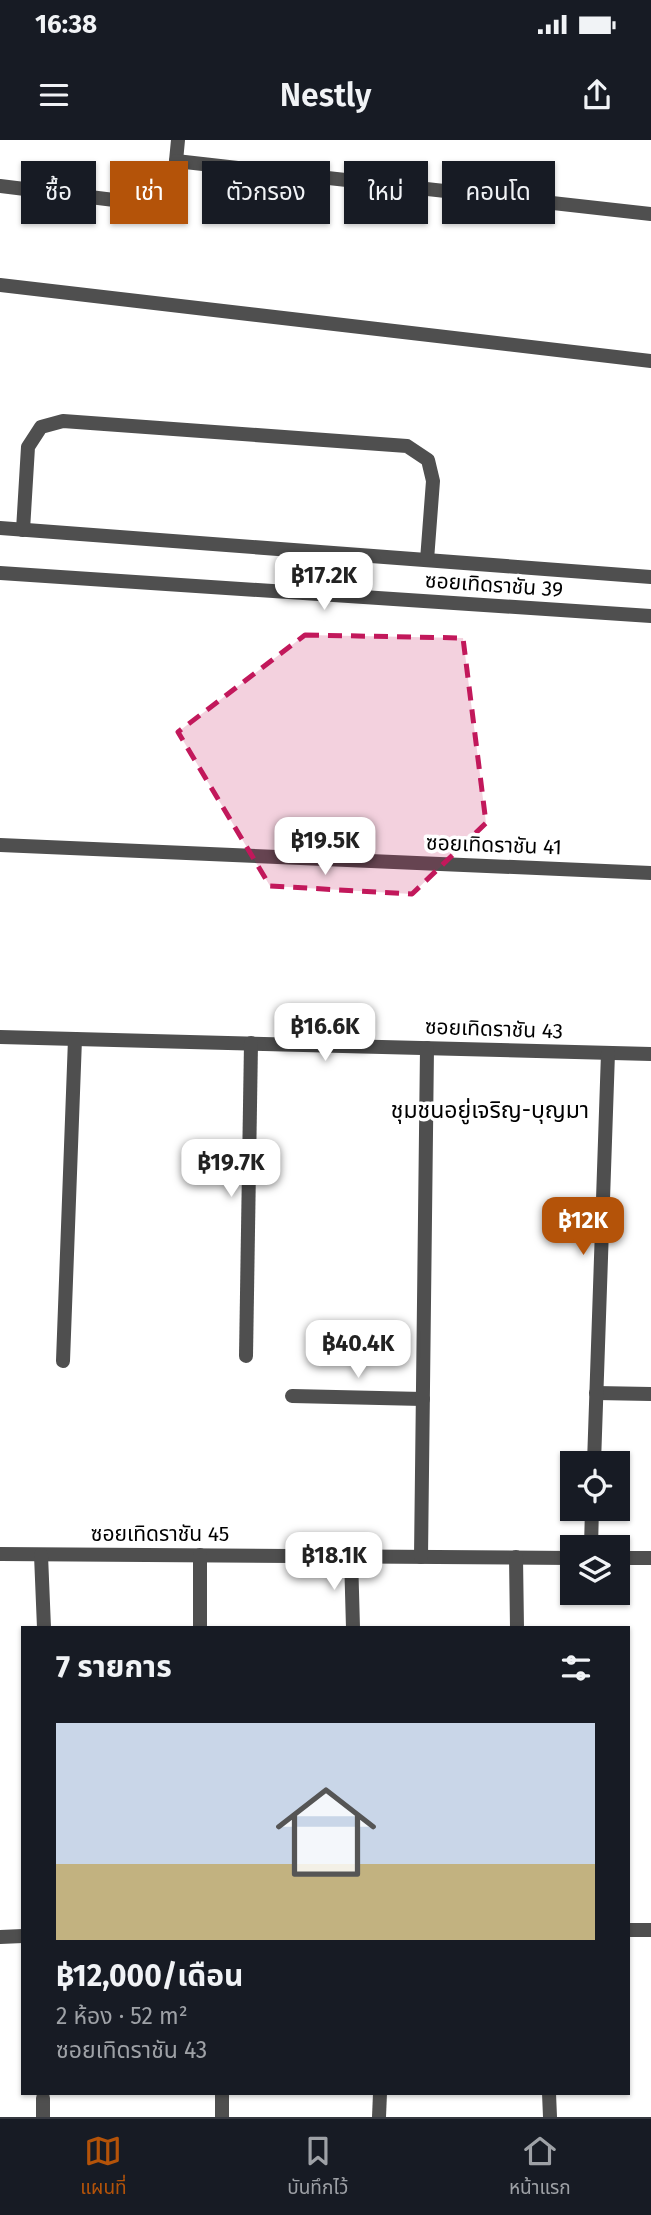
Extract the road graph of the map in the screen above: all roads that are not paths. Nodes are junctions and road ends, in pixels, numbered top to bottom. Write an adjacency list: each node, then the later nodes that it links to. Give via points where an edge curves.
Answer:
1 (178, 140): 2 (street)
2 (176, 161)
3 (188, 162): 6 (street)
4 (0, 187): 5 (street)
5 (110, 200)
6 (651, 214)
7 (0, 285): 8 (street)
8 (651, 361)
9 (0, 528): 10 (street)
10 (23, 530): 11 (street); 11 (street, via 28,447 41,428 63,421 407,446 428,460 433,481)
11 (427, 560): 13 (street)
12 (0, 573): 14 (street, ซอยเทิดราชัน 39)
13 (651, 577)
14 (651, 616)
15 (0, 845): 16 (street, ซอยเทิดราชัน 41)
16 (651, 873)
17 (0, 1037): 18 (street, ซอยเทิดราชัน 43)
18 (75, 1039): 19 (street, ซอยเทิดราชัน 43); 24 (street)
19 (251, 1043): 20 (street, ซอยเทิดราชัน 43); 23 (street)
20 (427, 1048): 21 (street, ซอยเทิดราชัน 43); 28 (street)
21 (608, 1053): 22 (street, ซอยเทิดราชัน 43); 25 (street)
22 (651, 1054)
23 (246, 1356)
24 (63, 1361)
25 (596, 1393): 26 (street); 29 (street)
26 (651, 1394)
27 (292, 1396): 28 (street)
28 (423, 1399): 34 (street)
29 (594, 1451)
30 (0, 1554): 31 (street, ซอยเทิดราชัน 45)
31 (41, 1555): 32 (street, ซอยเทิดราชัน 45); 39 (street)
32 (200, 1555): 33 (street, ซอยเทิดราชัน 45); 40 (street)
33 (351, 1556): 34 (street, ซอยเทิดราชัน 45); 41 (street)
34 (421, 1557): 35 (street, ซอยเทิดราชัน 45)
35 (516, 1557): 36 (street, ซอยเทิดราชัน 45); 42 (street)
36 (560, 1558)
37 (630, 1558): 38 (street)
38 (651, 1558)
39 (44, 1626)
40 (200, 1626)
41 (353, 1626)
42 (517, 1626)
43 (630, 1930): 44 (street)
44 (651, 1930)
45 (21, 1936): 46 (street)
46 (0, 1937)
47 (222, 2095): 52 (street)
48 (380, 2095): 53 (street)
49 (550, 2095): 54 (street)
50 (43, 2098): 51 (street)
51 (43, 2117)
52 (222, 2117)
53 (379, 2117)
54 (550, 2117)

